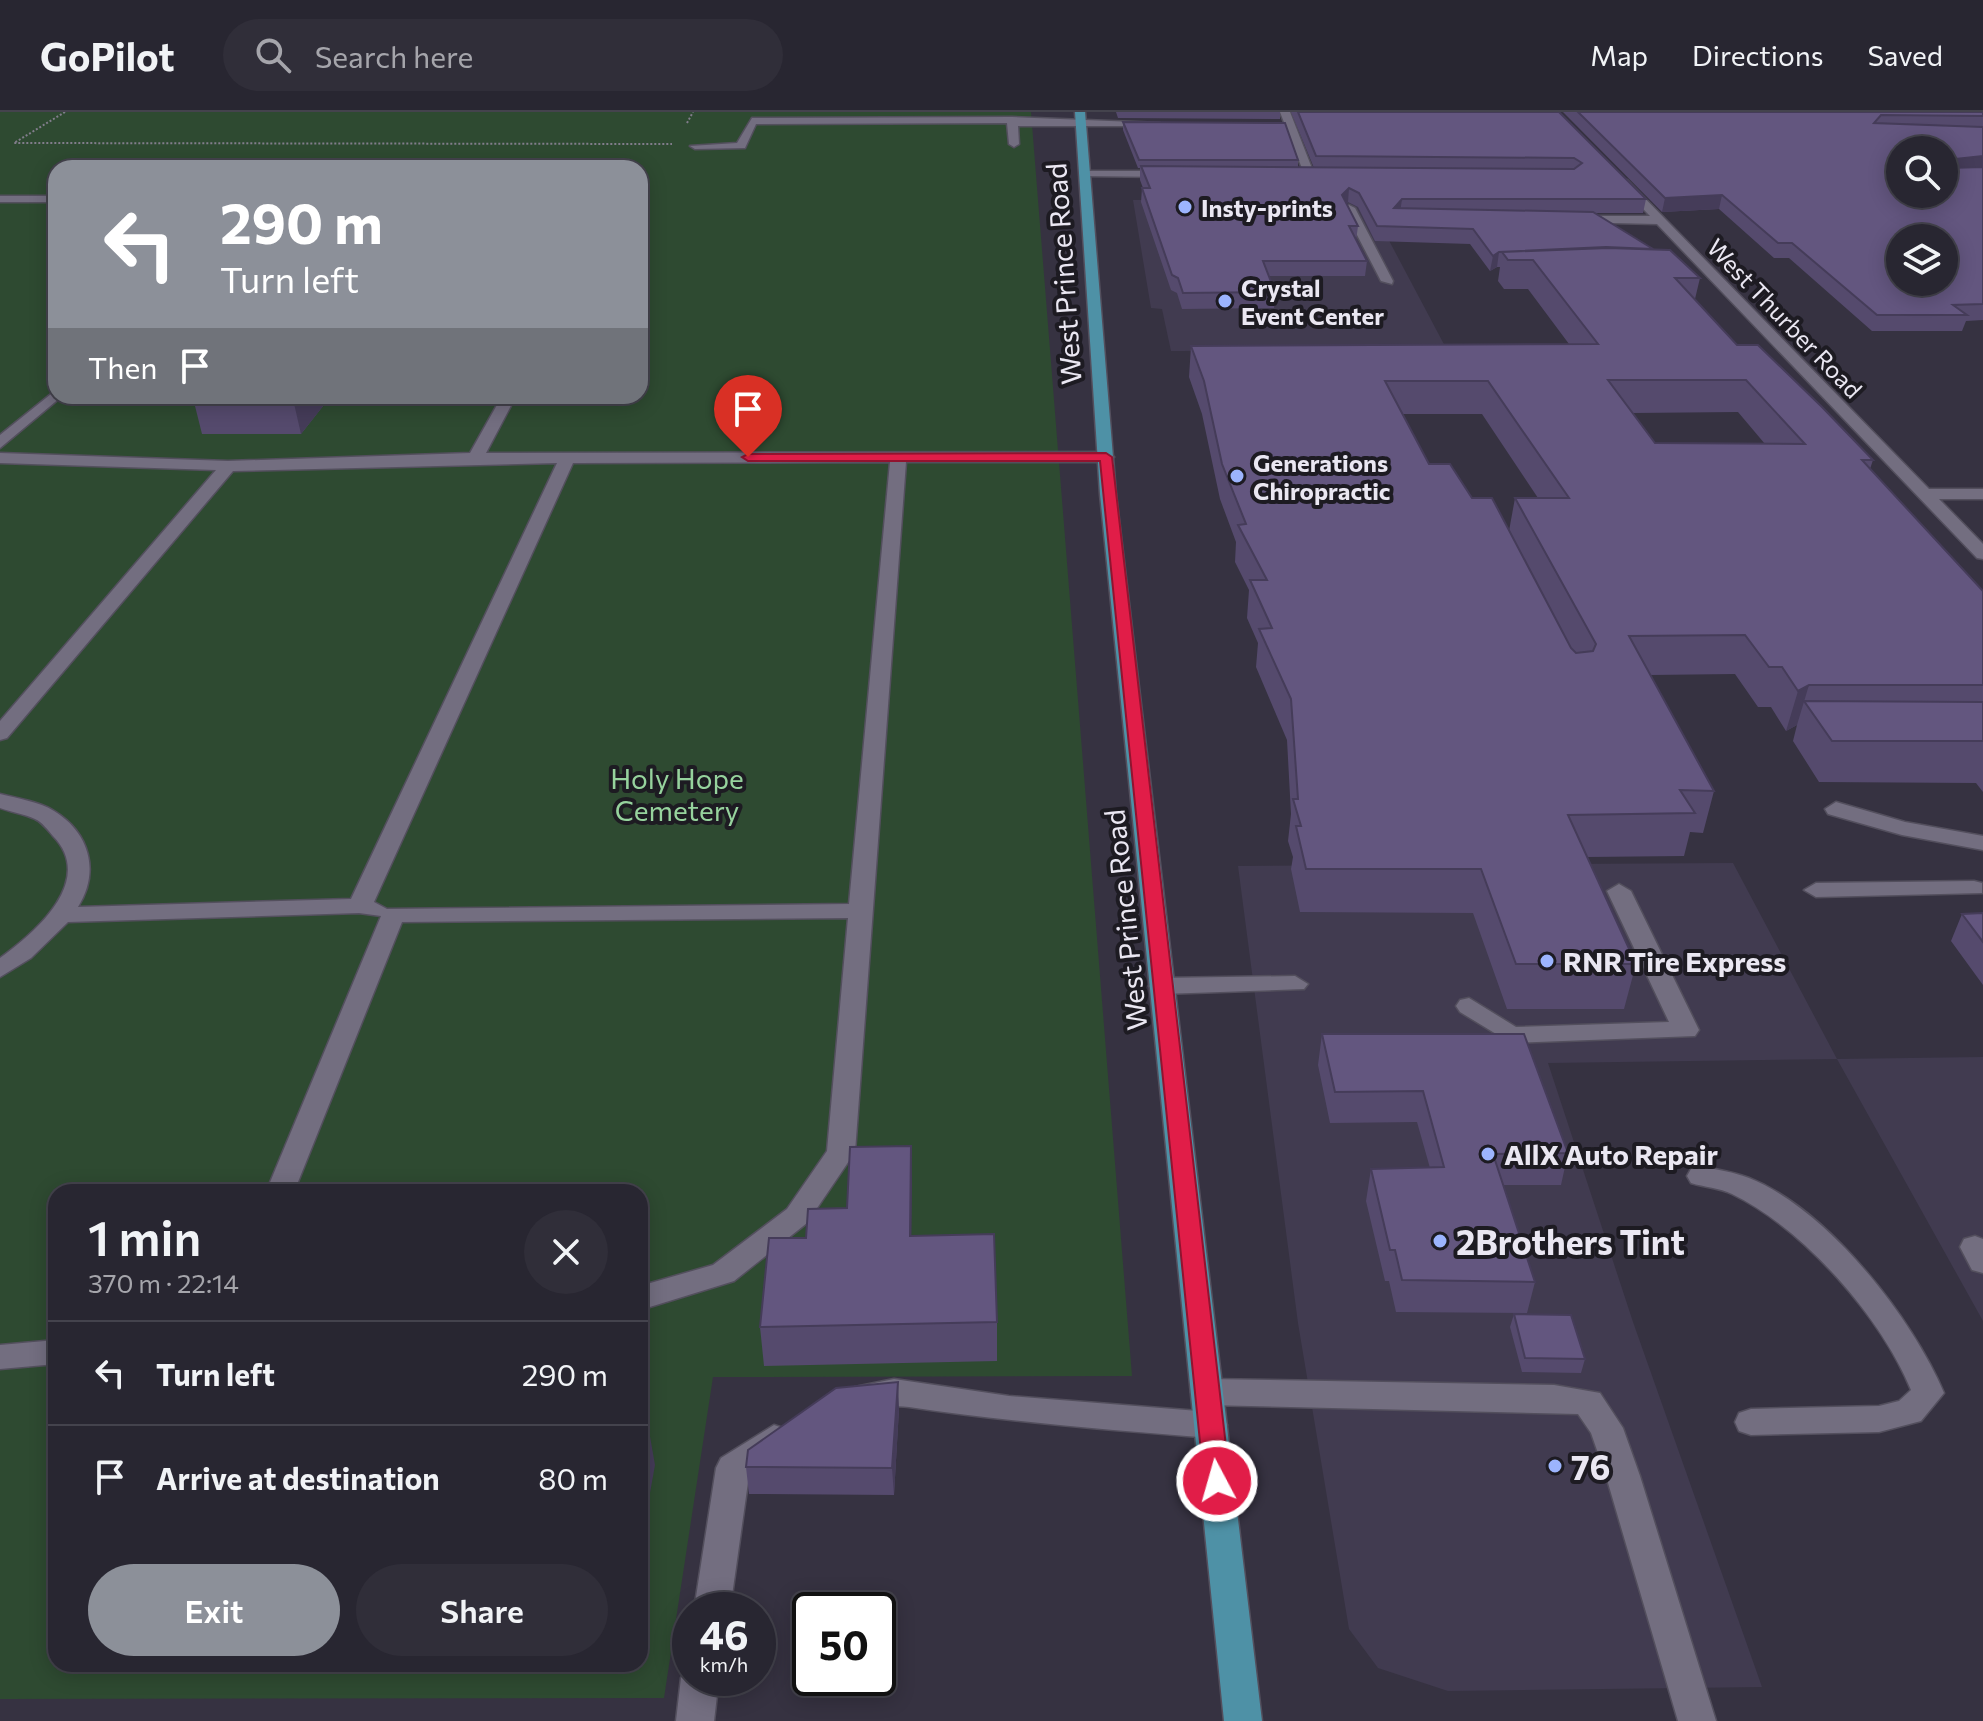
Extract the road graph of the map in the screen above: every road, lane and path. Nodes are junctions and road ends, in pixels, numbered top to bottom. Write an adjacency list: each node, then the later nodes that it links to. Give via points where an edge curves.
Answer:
1 (65, 112): 10 (path, via 14,143 659,146)
2 (693, 112): 9 (path)
3 (1285, 112): 8 (street)
4 (1080, 117): 5 (street); 6 (street); 14 (main road, West Prince Road)
5 (1012, 123): 11 (street); 12 (street, via 752,121 741,146)
6 (1173, 124)
7 (1275, 125): 8 (street)
8 (1290, 125): 17 (street)
9 (682, 131)
10 (677, 141)
11 (1014, 144)
12 (695, 146)
13 (1609, 168): 23 (street, West Thurber Road)
14 (1087, 174): 15 (street); 30 (main road, West Prince Road)
15 (1186, 174)
16 (1293, 174): 17 (street)
17 (1309, 174): 18 (street)
18 (1341, 177)
19 (0, 199): 20 (street)
20 (48, 199)
21 (1349, 208): 24 (street)
22 (1552, 220): 23 (street)
23 (1659, 220): 34 (street, West Thurber Road, via 1704,274)
24 (1387, 281)
25 (48, 401): 27 (street)
26 (504, 404): 32 (street)
27 (0, 443)
28 (568, 457): 29 (street); 32 (street); 44 (street)
29 (898, 457): 30 (street); 45 (street)
30 (1106, 457): 50 (main road, West Prince Road)
31 (0, 458): 33 (street)
32 (475, 458): 33 (street)
33 (228, 466): 37 (street)
34 (1925, 494): 35 (street); 36 (street, West Thurber Road)
35 (1983, 494)
36 (1983, 554)
37 (0, 734)
38 (0, 801): 46 (street, via 46,815 77,847 79,881)
39 (1836, 809): 40 (street)
40 (1983, 843)
41 (1974, 888): 42 (street)
42 (1816, 890)
43 (1619, 891): 51 (street, via 1686,1030 1511,1035)
44 (360, 906): 46 (street); 47 (street)
45 (860, 911): 47 (street); 54 (street, via 841,1152 797,1216 723,1273)
46 (62, 915): 48 (street)
47 (393, 915): 53 (street)
48 (0, 969)
49 (1295, 984): 50 (street)
50 (1162, 986): 58 (main road, West Prince Road)
51 (1469, 1006)
52 (1701, 1176): 60 (street, via 1741,1186 1795,1220 1882,1311 1920,1364 1928,1393 1909,1412 1879,1419)
53 (283, 1184)
54 (648, 1296)
55 (48, 1353): 56 (street)
56 (0, 1357)
57 (839, 1399): 58 (street, via 894,1392 1009,1409)
58 (1209, 1408): 64 (main road, West Prince Road); 65 (street, via 1554,1398 1588,1402 1606,1428 1623,1476)
59 (803, 1418): 61 (street, via 733,1468)
60 (1751, 1422)
61 (715, 1592)
62 (698, 1696): 63 (street)
63 (695, 1721)
64 (1243, 1721)
65 (1697, 1721)

